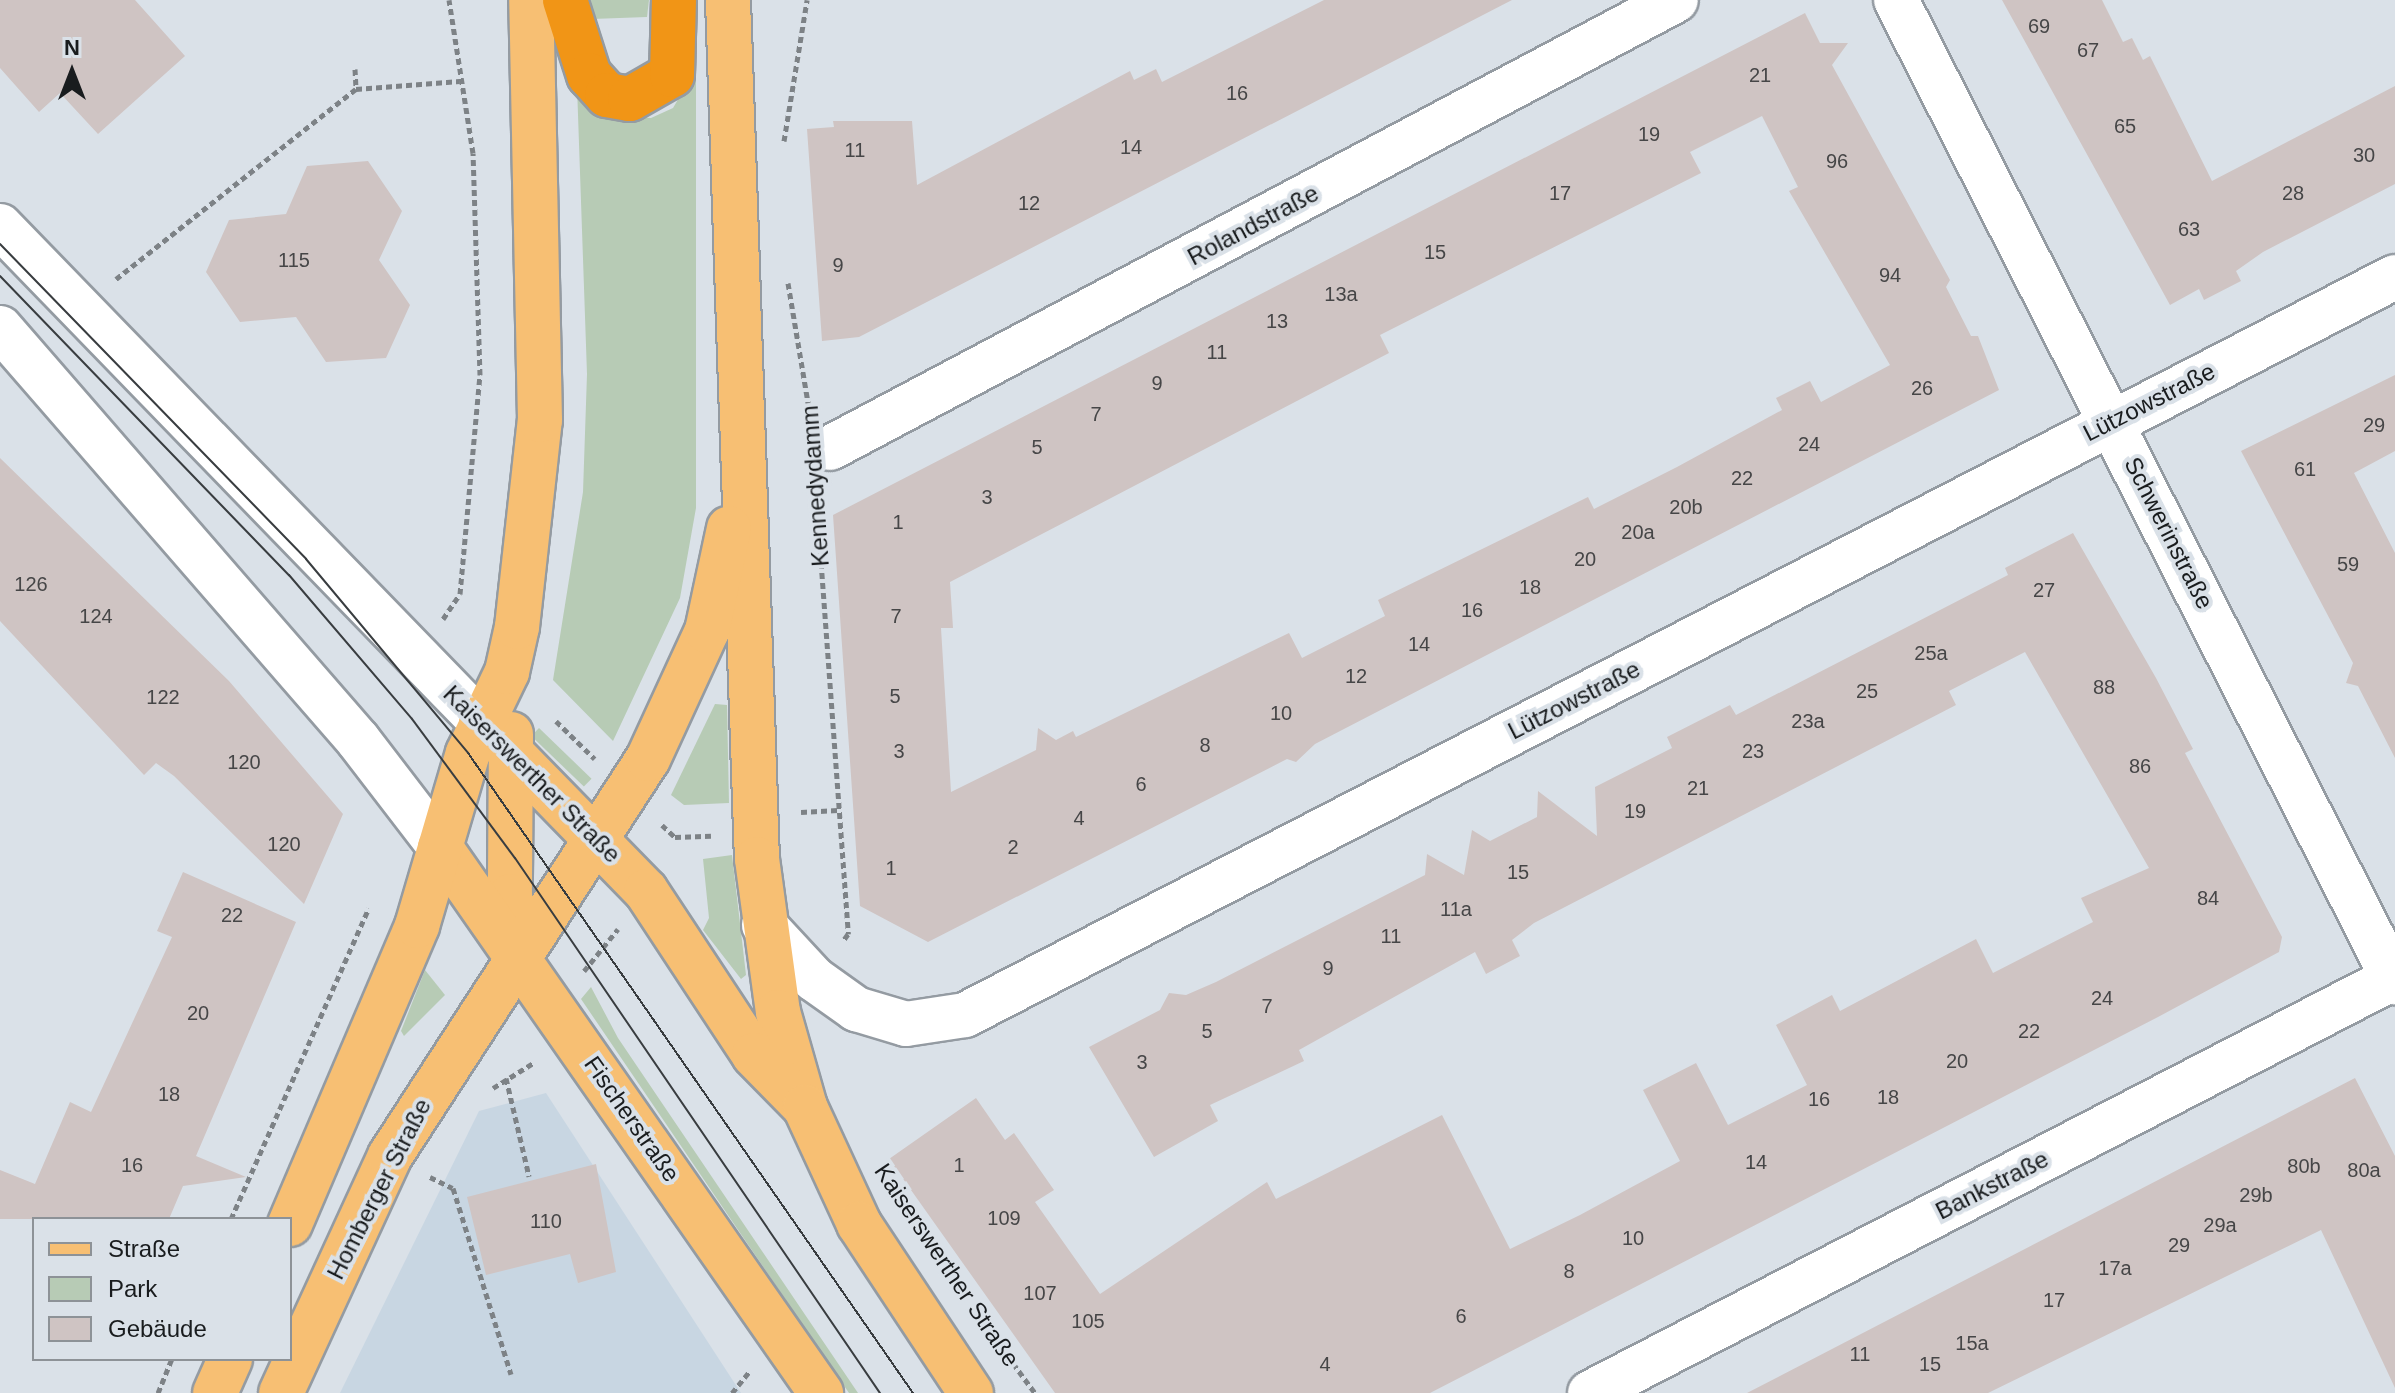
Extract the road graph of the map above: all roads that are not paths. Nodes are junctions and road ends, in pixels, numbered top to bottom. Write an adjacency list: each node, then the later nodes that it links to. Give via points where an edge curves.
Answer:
1 (531, 0): 15 (main road, via 540,420 533,526)
2 (565, 0): 3 (highway, via 589,75 607,95 630,99 672,75)
3 (674, 0)
4 (728, 0): 8 (main road)
5 (745, 0): 8 (street)
6 (1676, 0): 13 (street, Rolandstraße)
7 (1896, 0): 12 (street, Schwerinstraße)
8 (731, 61): 14 (main road)
9 (0, 226): 16 (street, Kaiserswerther Straße)
10 (2395, 277): 12 (street, Lützowstraße)
11 (0, 328): 19 (street, via 358,740)
12 (2113, 421): 20 (street, Lützowstraße, via 965,1015 906,1024 856,1009 814,979); 22 (street, Schwerinstraße)
13 (819, 449)
14 (740, 450): 18 (main road, via 707,631 660,735); 20 (main road)
15 (507, 672): 16 (main road); 17 (main road)
16 (481, 722): 17 (main road, Kaiserswerther Straße); 19 (main road)
17 (512, 752): 18 (main road, Kaiserswerther Straße); 21 (main road, via 510,896)
18 (601, 840): 21 (main road, Homberger Straße); 23 (main road, Kaiserswerther Straße, via 646,891 754,1055)
19 (440, 847): 21 (main road, Fischerstraße); 24 (main road, via 380,1020)
20 (764, 925): 23 (main road, via 778,1012)
21 (521, 955): 27 (main road, Homberger Straße, via 390,1156); 28 (main road, Fischerstraße)
22 (2394, 979): 30 (street, Bankstraße)
23 (805, 1107): 29 (main road, Kaiserswerther Straße, via 859,1224)
24 (292, 1219)
25 (229, 1361): 26 (main road)
26 (215, 1393)
27 (281, 1393)
28 (821, 1393)
29 (971, 1393)
30 (1590, 1393)

